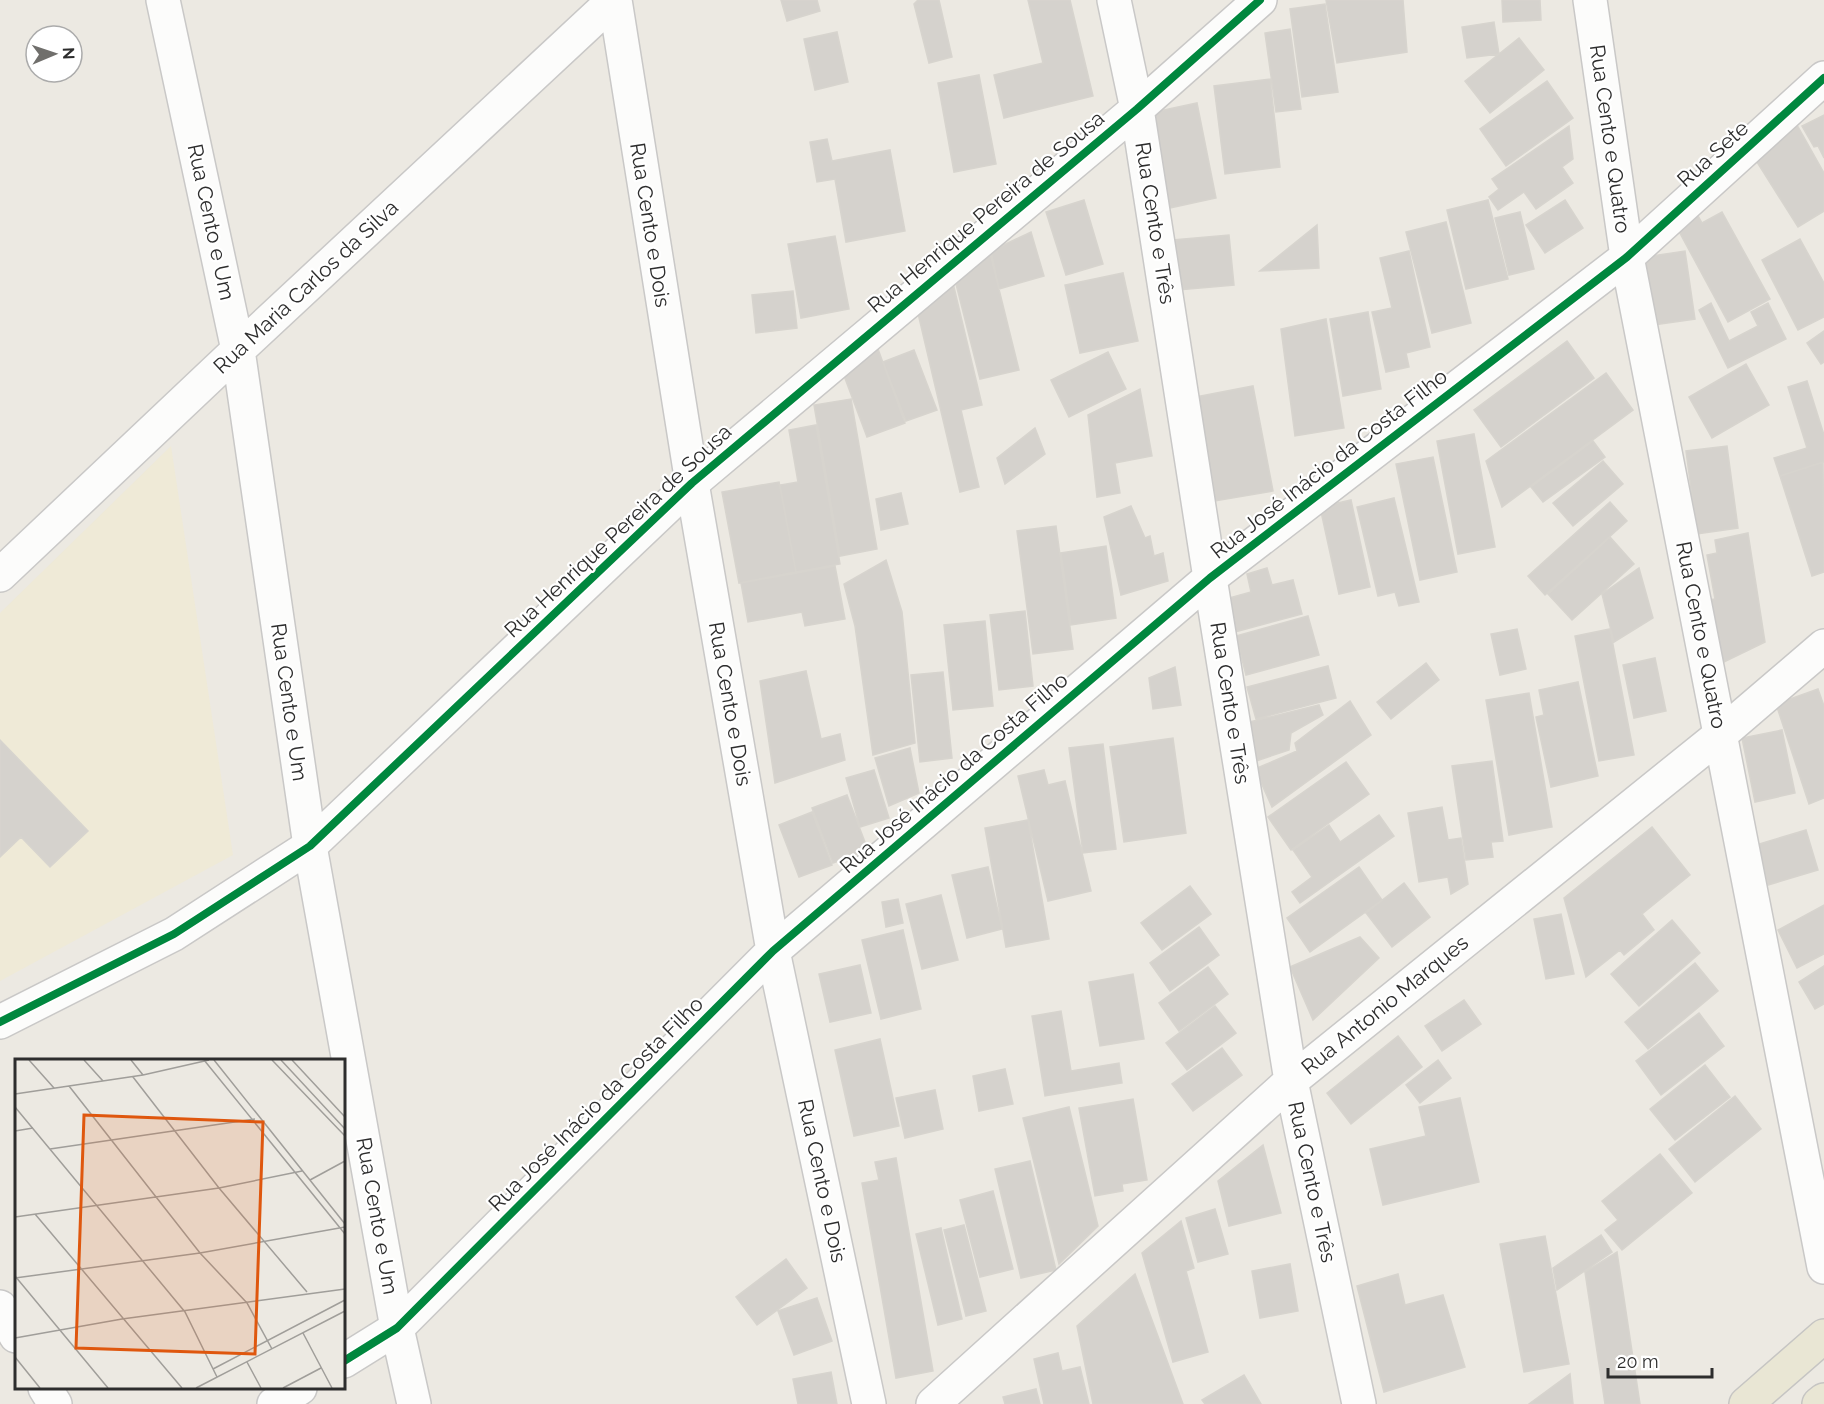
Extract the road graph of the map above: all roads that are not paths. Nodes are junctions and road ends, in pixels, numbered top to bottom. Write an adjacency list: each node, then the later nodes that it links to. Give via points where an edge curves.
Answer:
1 (164, 0): 9 (street, Rua Cento e Um)
2 (614, 0): 9 (street, Rua Maria Carlos da Silva); 10 (street, Rua Cento e Dois)
3 (1114, 0): 7 (street, Rua Cento e Três)
4 (1260, 0): 7 (street, Rua Henrique Pereira de Sousa)
5 (1590, 0): 8 (street, Rua Cento e Quatro)
6 (1824, 78): 8 (street, Rua Sete)
7 (1137, 109): 10 (street, Rua Henrique Pereira de Sousa); 12 (street, Rua Cento e Três)
8 (1627, 257): 12 (street, Rua José Inácio da Costa Filho); 14 (street, Rua Cento e Quatro)
9 (238, 350): 11 (street, Rua Maria Carlos da Silva); 15 (street, Rua Cento e Um)
10 (692, 483): 15 (street, Rua Henrique Pereira de Sousa); 16 (street, Rua Cento e Dois)
11 (0, 575)
12 (1210, 578): 16 (street, Rua José Inácio da Costa Filho); 18 (street, Rua Cento e Três)
13 (1824, 646): 14 (street, Rua Antonio Marques)
14 (1720, 735): 18 (street, Rua Antonio Marques); 19 (street, Rua Cento e Quatro)
15 (310, 846): 17 (street, Rua Henrique Pereira de Sousa, via 174,934); 21 (street, Rua Cento e Um)
16 (773, 951): 21 (street, Rua José Inácio da Costa Filho); 31 (street, Rua Cento e Dois)
17 (0, 1022)
18 (1291, 1081): 32 (street, Rua Antonio Marques); 33 (street, Rua Cento e Três)
19 (1824, 1267)
20 (0, 1307): 22 (street)
21 (397, 1328): 24 (street, Rua José Inácio da Costa Filho); 30 (street, Rua Cento e Um)
22 (15, 1334)
23 (1824, 1336): 34 (main road)
24 (345, 1360)
25 (46, 1389): 28 (street)
26 (298, 1389): 29 (street)
27 (1824, 1400): 35 (main road)
28 (55, 1404)
29 (274, 1404)
30 (414, 1404)
31 (869, 1404)
32 (933, 1404)
33 (1359, 1404)
34 (1746, 1404)
35 (1820, 1404)

